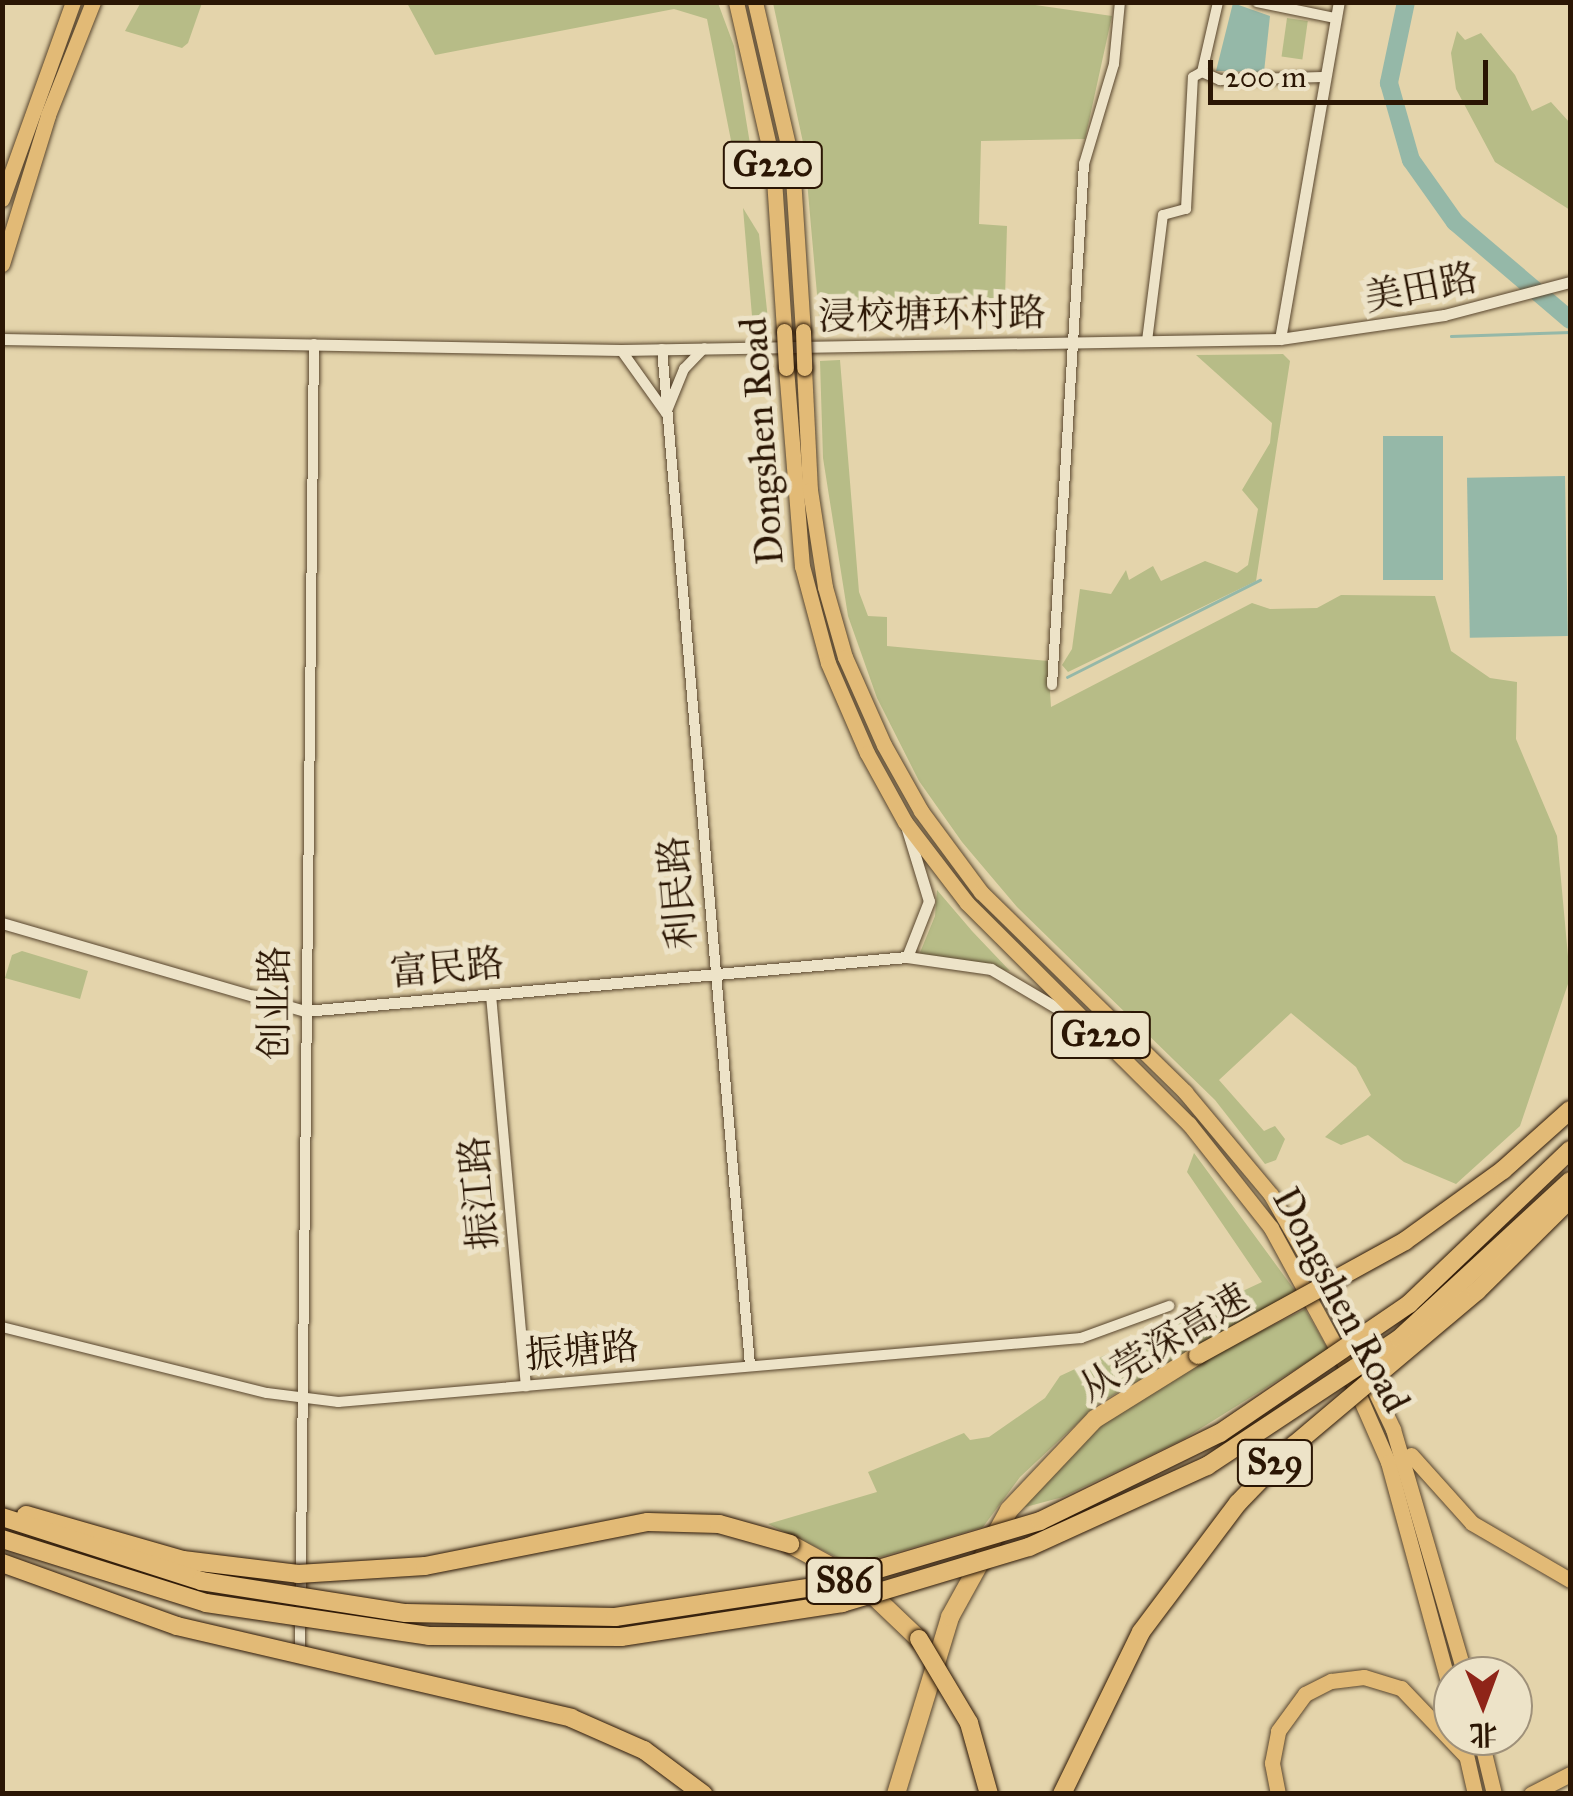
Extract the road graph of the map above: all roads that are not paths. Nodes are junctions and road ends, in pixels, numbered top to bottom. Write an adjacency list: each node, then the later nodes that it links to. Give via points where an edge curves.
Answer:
1 (73, 2): 12 (main road)
2 (93, 2): 13 (main road, via 48,115)
3 (736, 2): 25 (main road, Dongshen Road / G220, bridge, via 770,150 794,518 810,603 846,709)
4 (755, 2): 41 (main road, Dongshen Road / G220, bridge, via 792,162 810,490 828,599 863,702 901,779 998,910 1185,1092 1255,1174 1336,1308)
5 (1120, 2): 17 (street, via 1114,64 1084,164)
6 (1218, 2): 10 (street)
7 (1257, 2): 9 (street)
8 (1340, 2): 9 (street)
9 (1335, 18): 11 (street)
10 (1202, 72): 11 (street, via 1220,80); 18 (street, via 1193,77 1186,209 1163,214)
11 (1322, 78): 16 (street)
12 (2, 200)
13 (2, 264)
14 (1570, 282): 16 (street, 美田路, via 1497,303)
15 (2, 339): 19 (street, 浸校塘环村路)
16 (1280, 340): 18 (street, 浸校塘环村路)
17 (1073, 342): 18 (street, 浸校塘环村路); 20 (street, 浸校塘环村路); 24 (street)
18 (1147, 342)
19 (314, 344): 22 (street, 浸校塘环村路); 30 (street, 创业路)
20 (704, 348): 21 (street, 浸校塘环村路); 23 (street, 利民路, via 684,369)
21 (662, 349): 22 (street, 浸校塘环村路); 23 (street, 利民路)
22 (621, 350): 23 (street)
23 (666, 414): 28 (street, 利民路)
24 (1052, 686)
25 (906, 822): 27 (street, via 930,901); 31 (main road, Dongshen Road / G220, via 985,923)
26 (2, 923): 30 (street, 富民路)
27 (907, 957): 28 (street, 富民路); 31 (street, 富民路, via 991,968)
28 (716, 974): 29 (street, 富民路); 38 (street, 利民路)
29 (491, 994): 30 (street, 富民路); 39 (street, 振江路)
30 (305, 1011): 40 (street, 创业路)
31 (1094, 1028): 47 (main road, Dongshen Road / G220, via 1224,1164 1271,1228 1317,1310 1388,1462)
32 (1570, 1110): 55 (highway, 从莞深高速, bridge, via 1405,1241 1198,1354 1078,1432 1008,1510 950,1616)
33 (1570, 1150): 43 (highway, S86, bridge, via 1409,1304 1208,1441 1013,1531 835,1583 615,1617 406,1614 200,1581)
34 (1570, 1180): 44 (highway, S86, bridge, via 1398,1339 1207,1466 1029,1548 842,1603 636,1636 429,1636 206,1603)
35 (1570, 1199): 57 (highway, S29, bridge, via 1238,1503 1141,1632)
36 (1168, 1306): 38 (street, 振塘路, via 1081,1338)
37 (2, 1327): 40 (street, 振塘路)
38 (750, 1366): 39 (street, 振塘路)
39 (526, 1386): 40 (street, 振塘路)
40 (302, 1400): 49 (street, 创业路)
41 (1394, 1428): 46 (main road, via 1456,1510); 48 (main road, Dongshen Road / G220)
42 (2, 1506): 56 (highway, bridge, via 169,1557 298,1574 411,1568 648,1522 720,1524 790,1544 858,1581 919,1639 961,1705)
43 (2, 1517)
44 (2, 1539)
45 (2, 1563): 54 (highway, bridge, via 167,1623 571,1718 644,1750)
46 (1570, 1580)
47 (1441, 1656)
48 (1461, 1656)
49 (300, 1661)
50 (1433, 1721): 58 (main road, via 1401,1688 1364,1677 1330,1681 1306,1694 1278,1730 1272,1763)
51 (1466, 1756): 59 (main road)
52 (1485, 1756): 60 (main road)
53 (1570, 1774): 61 (main road)
54 (702, 1794)
55 (896, 1794)
56 (989, 1794)
57 (1062, 1794)
58 (1278, 1794)
59 (1476, 1794)
60 (1494, 1794)
61 (1530, 1794)

